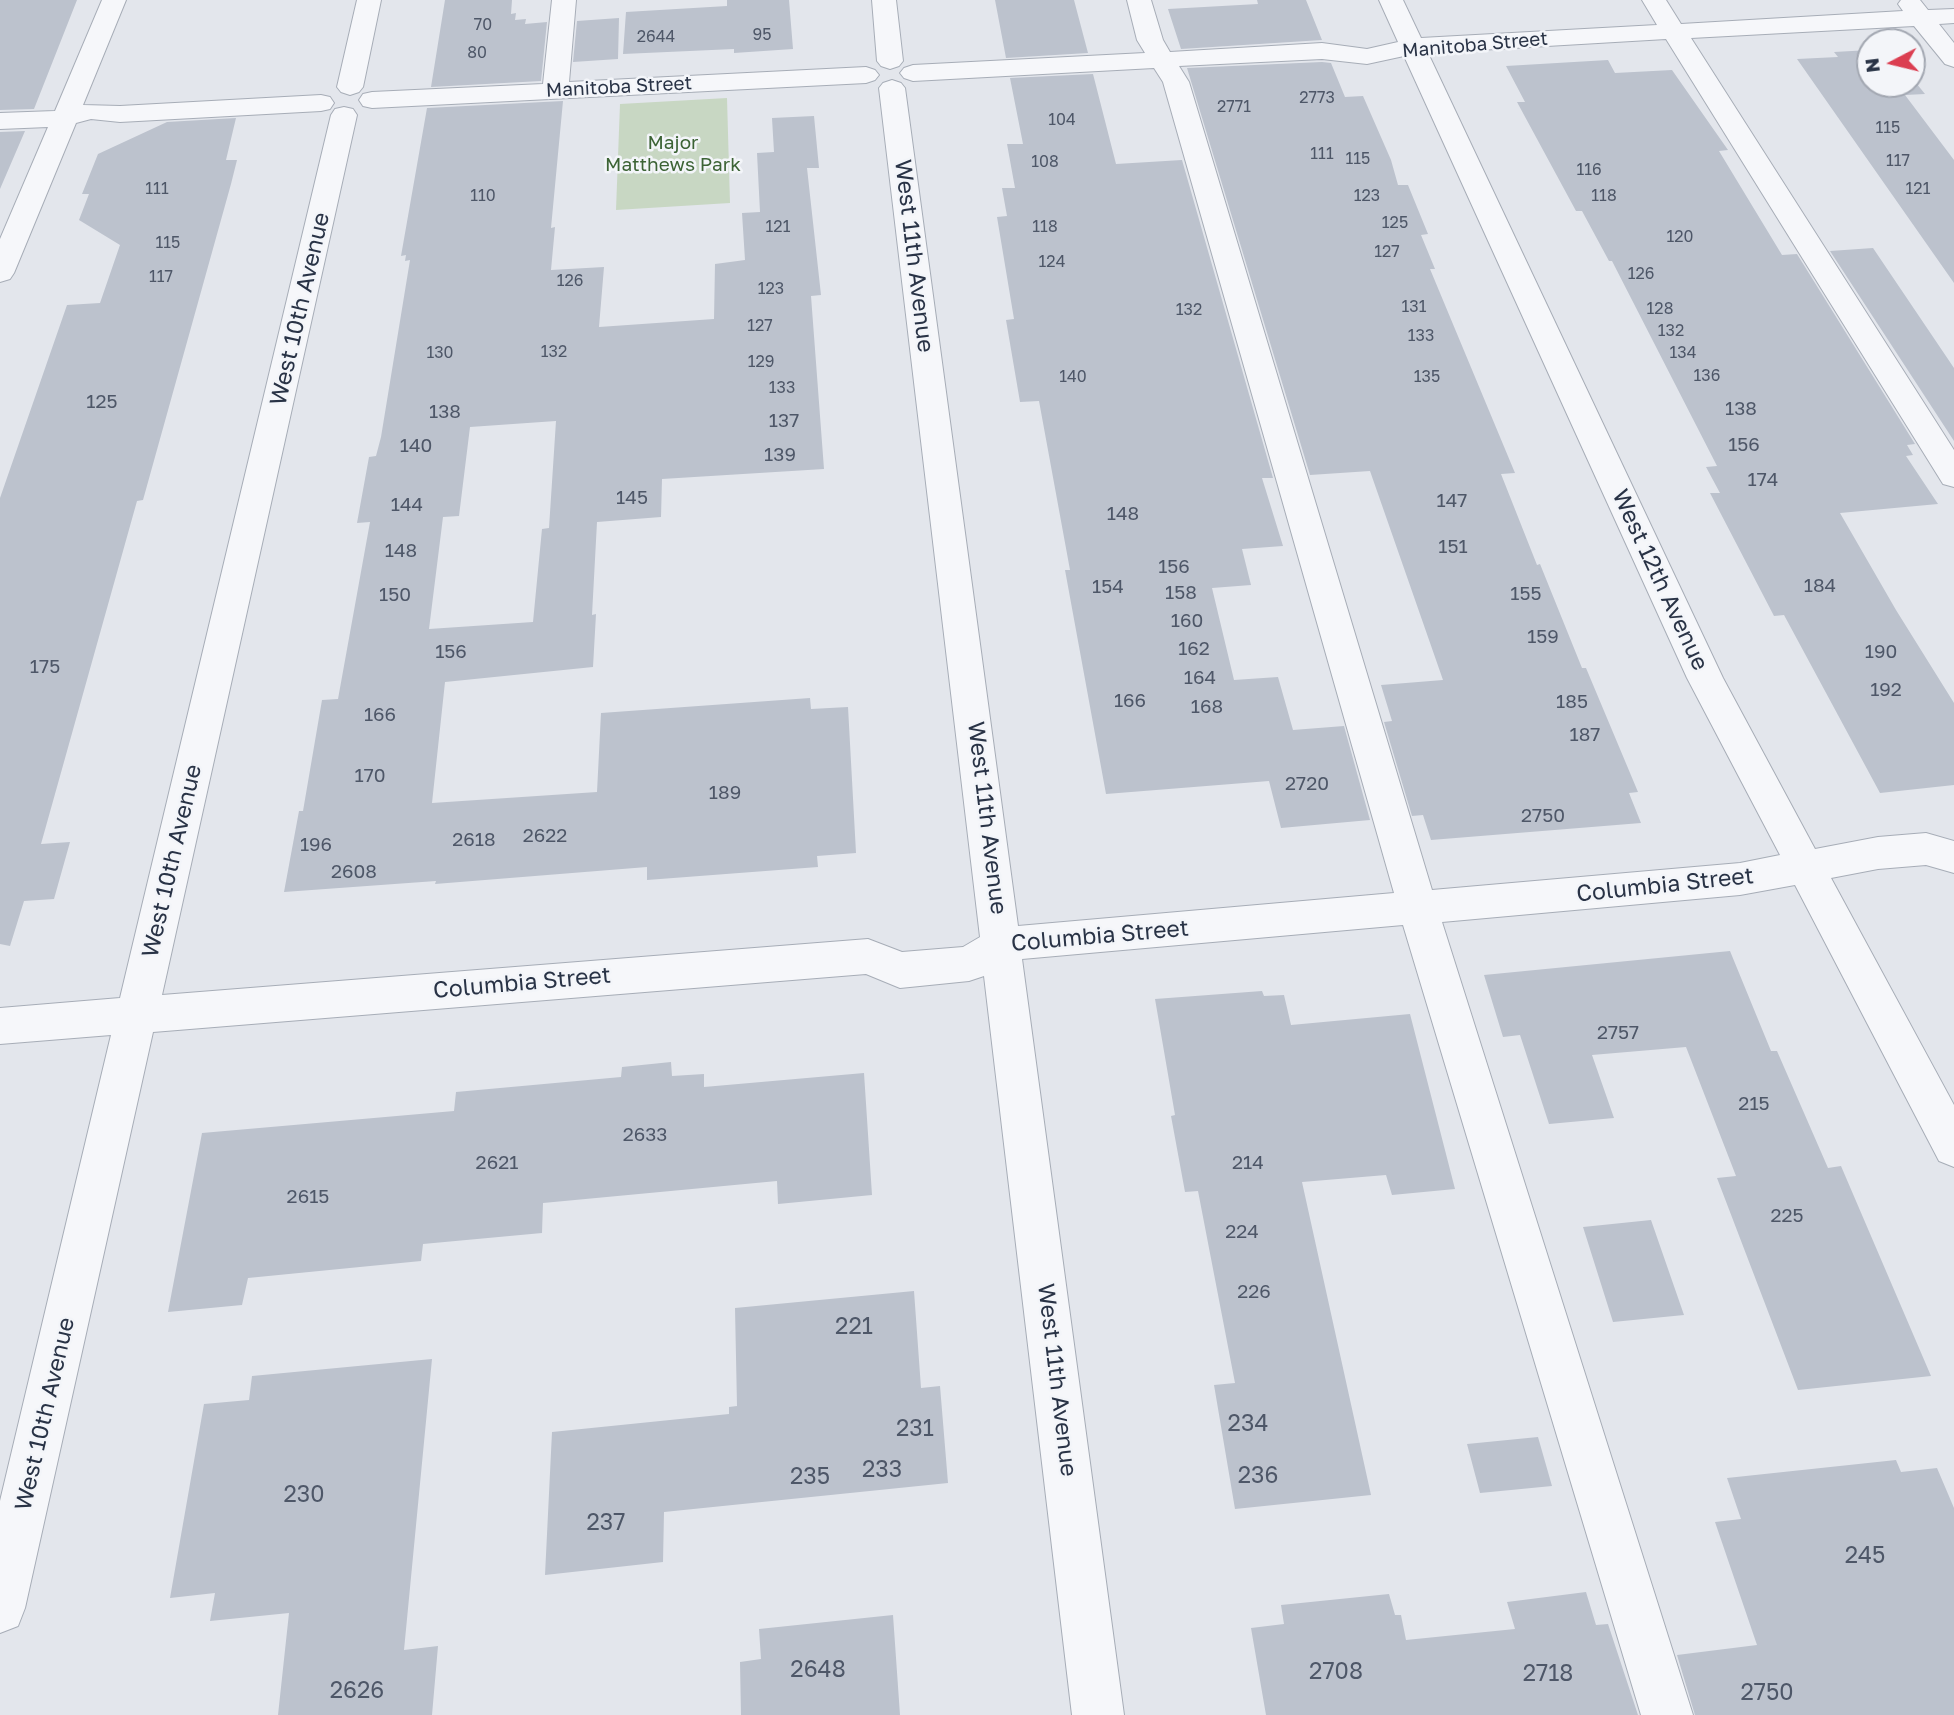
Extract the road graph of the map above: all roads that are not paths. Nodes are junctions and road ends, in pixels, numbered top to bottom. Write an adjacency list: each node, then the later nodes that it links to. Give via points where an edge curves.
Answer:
1 (114, 0): 17 (street)
2 (369, 0): 16 (street, West 10th Avenue)
3 (564, 0): 15 (street)
4 (884, 0): 14 (street, West 11th Avenue)
5 (1139, 0): 13 (street, via 1150,40)
6 (1391, 0): 11 (street, West 12th Avenue)
7 (1654, 0): 10 (street)
8 (1913, 9): 9 (street, Manitoba Street); 10 (street, Manitoba Street); 12 (street)
9 (1954, 16)
10 (1673, 31): 11 (street, Manitoba Street); 20 (street)
11 (1412, 46): 13 (street, Manitoba Street, via 1376,57 1350,58 1322,51); 22 (street, West 12th Avenue, via 1705,678)
12 (1954, 59)
13 (1163, 60): 14 (street, Manitoba Street); 23 (street, via 1176,82)
14 (890, 74): 15 (street, Manitoba Street); 24 (street, West 11th Avenue)
15 (555, 90): 16 (street, Manitoba Street)
16 (347, 101): 17 (street, Manitoba Street, via 120,114 90,111); 25 (street, West 10th Avenue)
17 (66, 118): 18 (street, Manitoba Street); 19 (street)
18 (0, 121)
19 (0, 273)
20 (1954, 476)
21 (1954, 857): 22 (street, Columbia Street, via 1926,849)
22 (1805, 866): 23 (street, Columbia Street, via 1740,879); 27 (street, West 12th Avenue)
23 (1419, 907): 24 (street, Columbia Street); 30 (street)
24 (1003, 944): 25 (street, Columbia Street, via 969,964 900,970 868,956); 29 (street, West 11th Avenue)
25 (136, 1014): 26 (street, Columbia Street); 28 (street, West 10th Avenue)
26 (0, 1026)
27 (1954, 1147)
28 (0, 1608)
29 (1098, 1715)
30 (1667, 1715)

